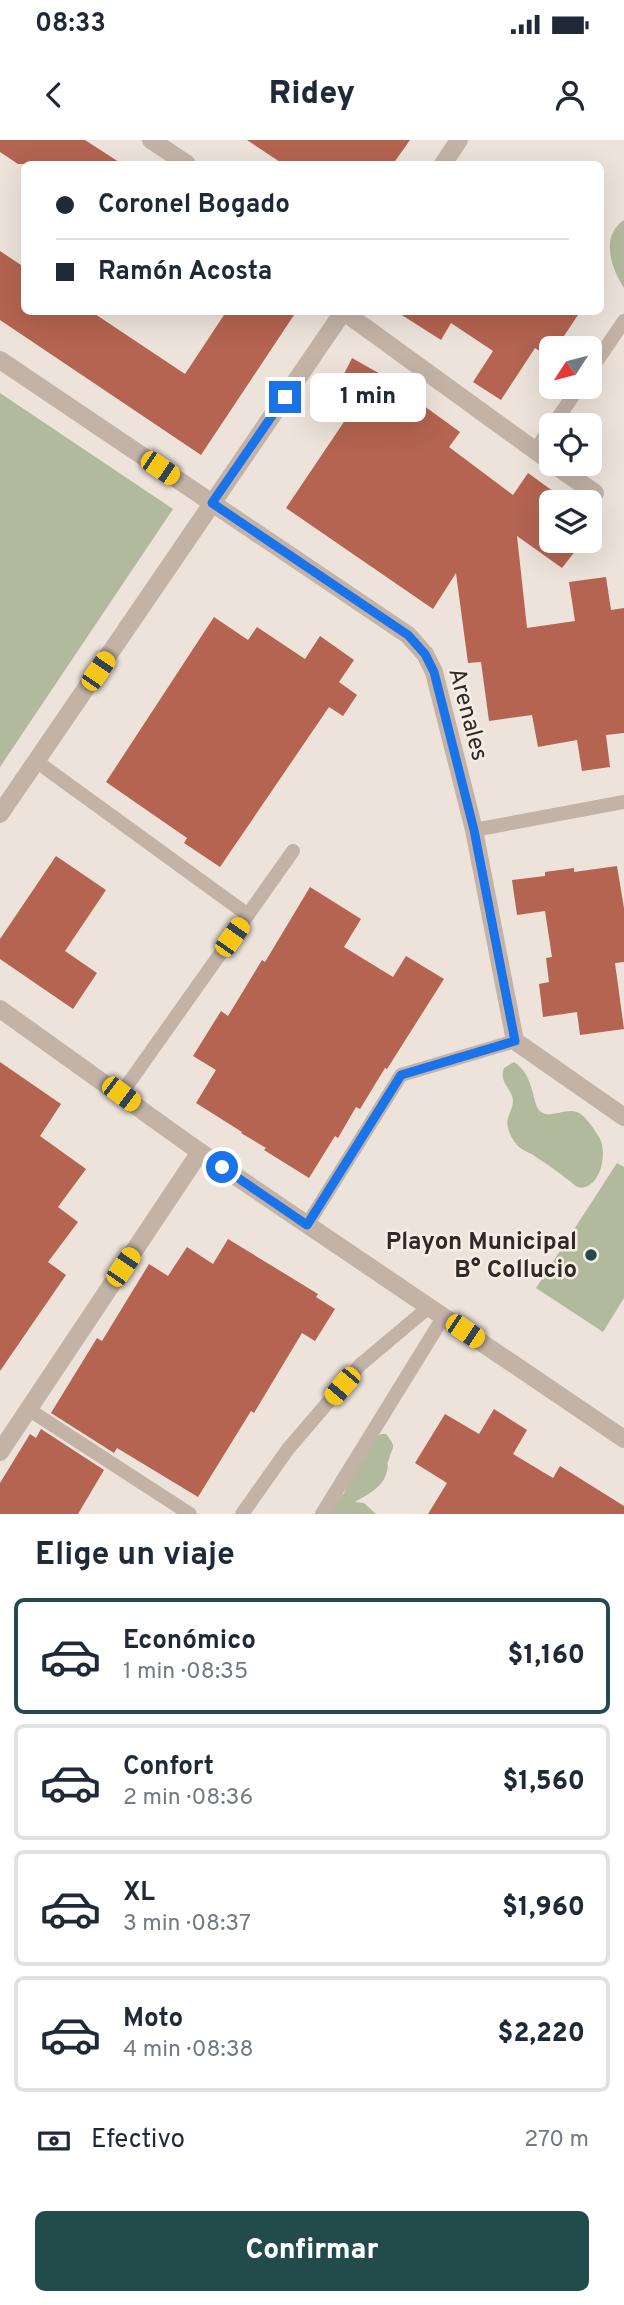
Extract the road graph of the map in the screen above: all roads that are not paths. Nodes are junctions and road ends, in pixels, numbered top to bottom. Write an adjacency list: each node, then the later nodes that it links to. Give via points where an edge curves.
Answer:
1 (151, 140): 3 (street)
2 (459, 140): 4 (street)
3 (182, 161)
4 (445, 161)
5 (341, 315): 15 (street)
6 (347, 315): 11 (street)
7 (624, 321): 8 (lane)
8 (602, 353)
9 (0, 360): 15 (street, Arenales)
10 (539, 445): 11 (lane)
11 (535, 451): 12 (street)
12 (539, 454)
13 (570, 476): 14 (street)
14 (590, 490)
15 (212, 503): 16 (street); 19 (street, Arenales, via 408,635 425,654 434,672)
16 (36, 761): 18 (street); 21 (lane)
17 (624, 802): 19 (lane)
18 (0, 814)
19 (474, 830): 23 (street, Arenales)
20 (293, 851): 21 (lane)
21 (248, 915): 24 (lane)
22 (0, 1009): 24 (street)
23 (515, 1041): 25 (street); 27 (lane, via 401,1075)
24 (121, 1094): 26 (street)
25 (624, 1117)
26 (201, 1152): 27 (street); 29 (street)
27 (307, 1225): 28 (street)
28 (437, 1312): 30 (street); 33 (lane, via 360,1365 288,1449); 34 (lane)
29 (28, 1409): 31 (street); 32 (lane)
30 (624, 1439)
31 (0, 1452)
32 (190, 1514)
33 (242, 1514)
34 (322, 1514)

